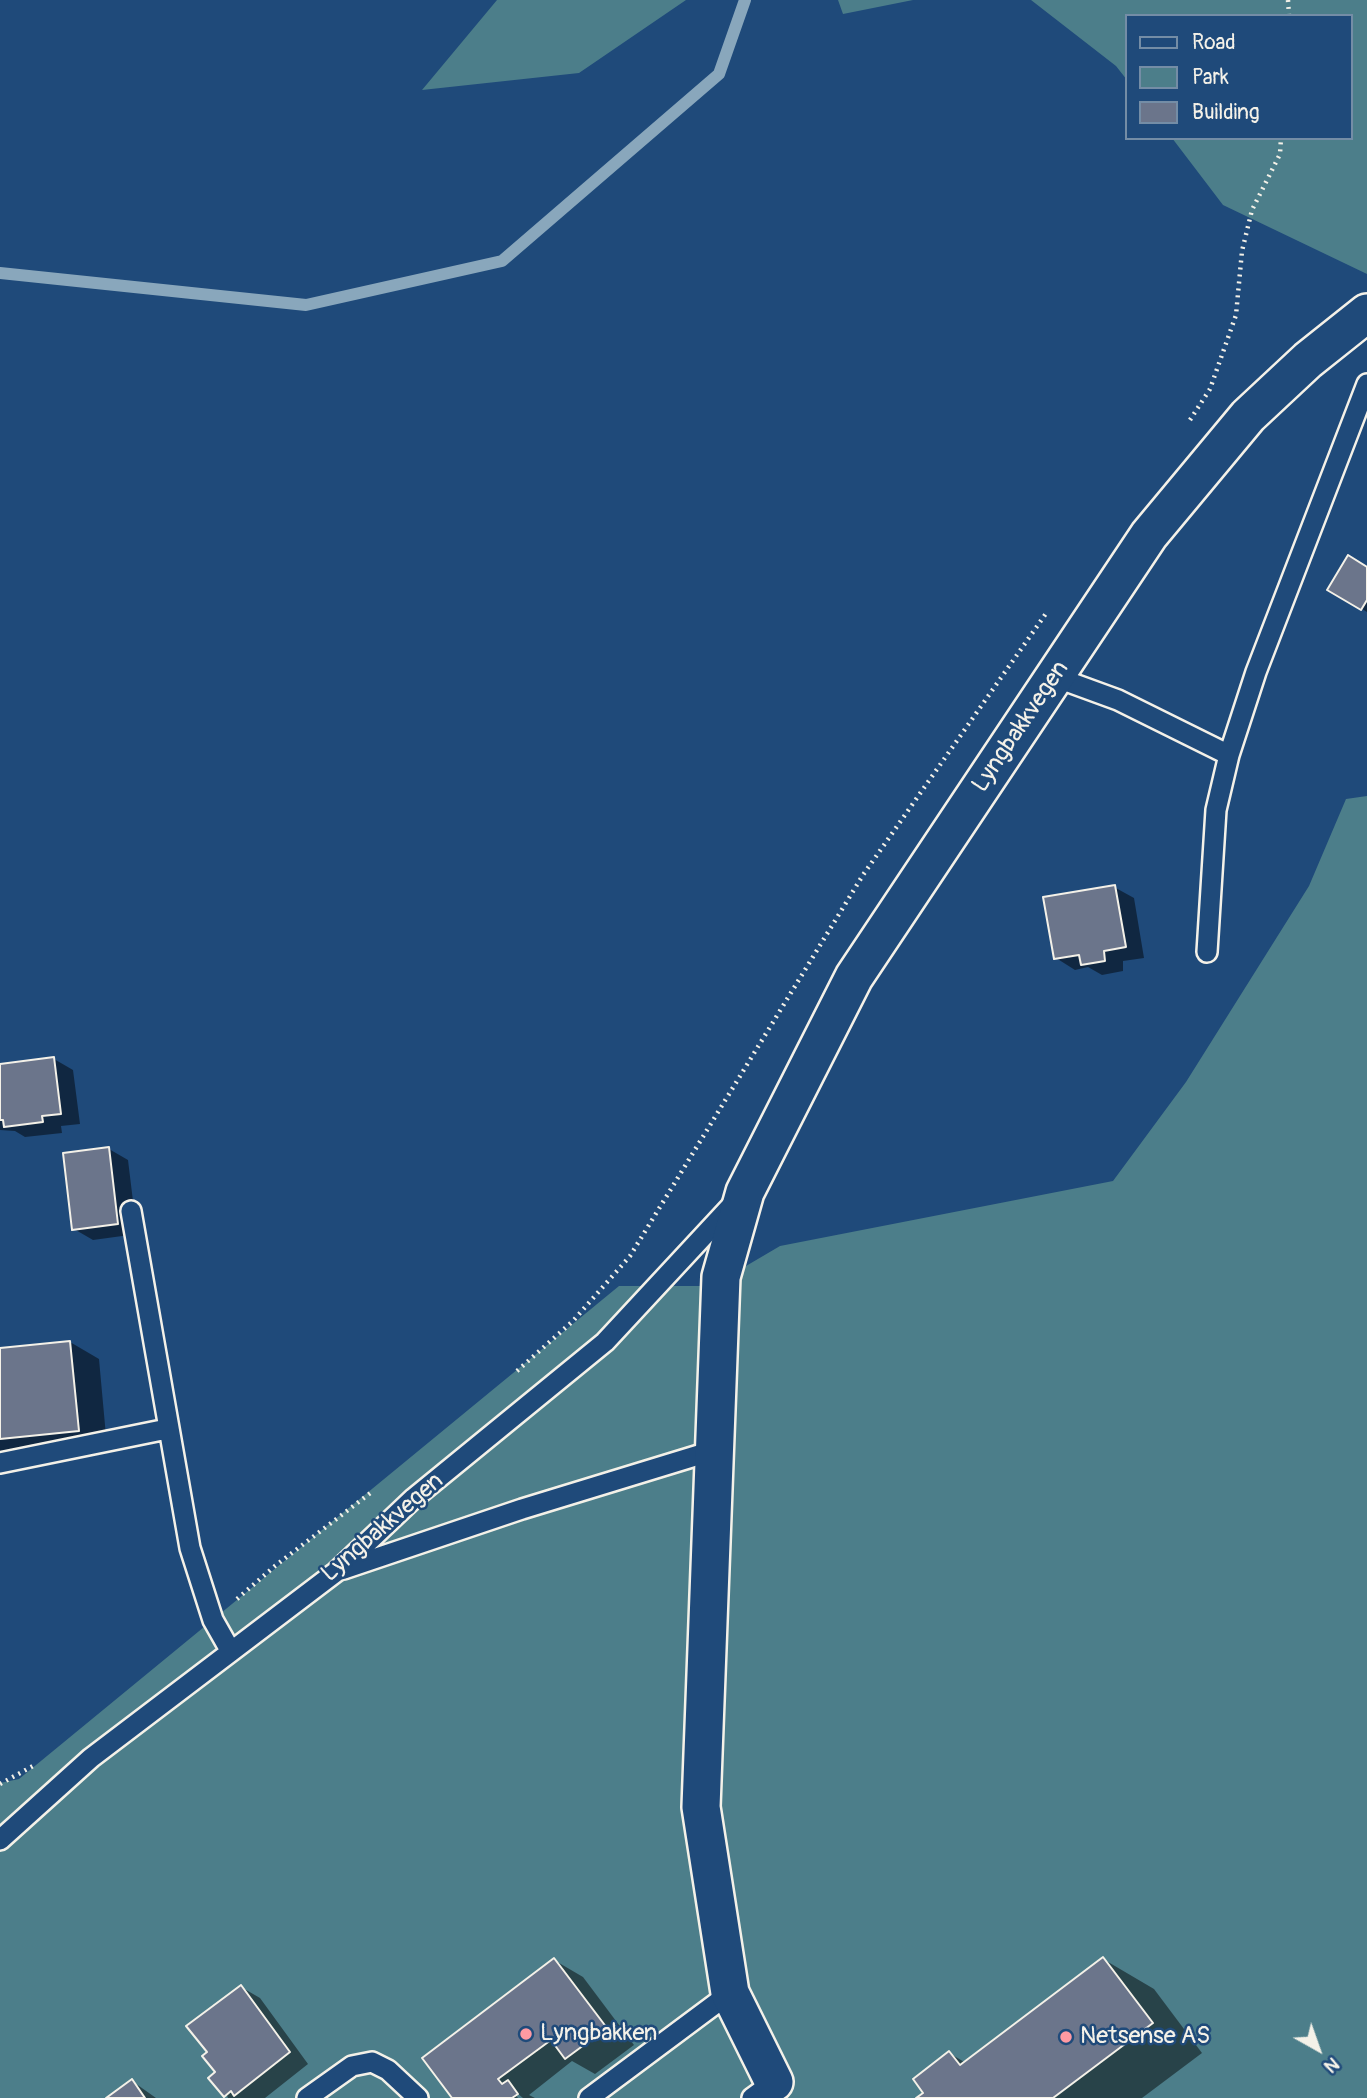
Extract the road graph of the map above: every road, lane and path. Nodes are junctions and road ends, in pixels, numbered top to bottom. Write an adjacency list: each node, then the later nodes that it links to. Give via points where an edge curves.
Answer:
1 (1281, 140): 4 (path, via 1280,154 1252,210 1242,251 1237,315 1210,388)
2 (1367, 313): 6 (street, Lyngbakkvegen, via 1248,416 1149,536)
3 (1367, 384): 7 (lane, via 1256,672)
4 (1188, 424)
5 (1055, 600): 11 (path, via 863,875 630,1256 573,1321)
6 (1055, 677): 7 (lane, via 1118,700); 9 (street, Lyngbakkvegen, via 854,977)
7 (1229, 755): 8 (lane, via 1216,810)
8 (1207, 952)
9 (744, 1192): 13 (street, Lyngbakkvegen, via 721,1277); 16 (lane, Lyngbakkvegen, via 605,1342 414,1498)
10 (131, 1211): 12 (lane)
11 (508, 1379)
12 (167, 1429): 14 (lane); 17 (lane, via 190,1548)
13 (715, 1450): 16 (lane, via 522,1508); 22 (street, Lyngbakkvegen, via 701,1807)
14 (0, 1464)
15 (377, 1489): 17 (path)
16 (337, 1572): 18 (lane, Lyngbakkvegen)
17 (213, 1620): 18 (lane)
18 (230, 1650): 21 (lane, Lyngbakkvegen, via 91,1758)
19 (42, 1759): 20 (path)
20 (0, 1784)
21 (0, 1840)
22 (730, 1993): 23 (street, Lyngbakkvegen); 26 (lane)
23 (769, 2093)
24 (307, 2098): 25 (lane, via 352,2066 372,2062 388,2070)
25 (418, 2098)
26 (589, 2098)

